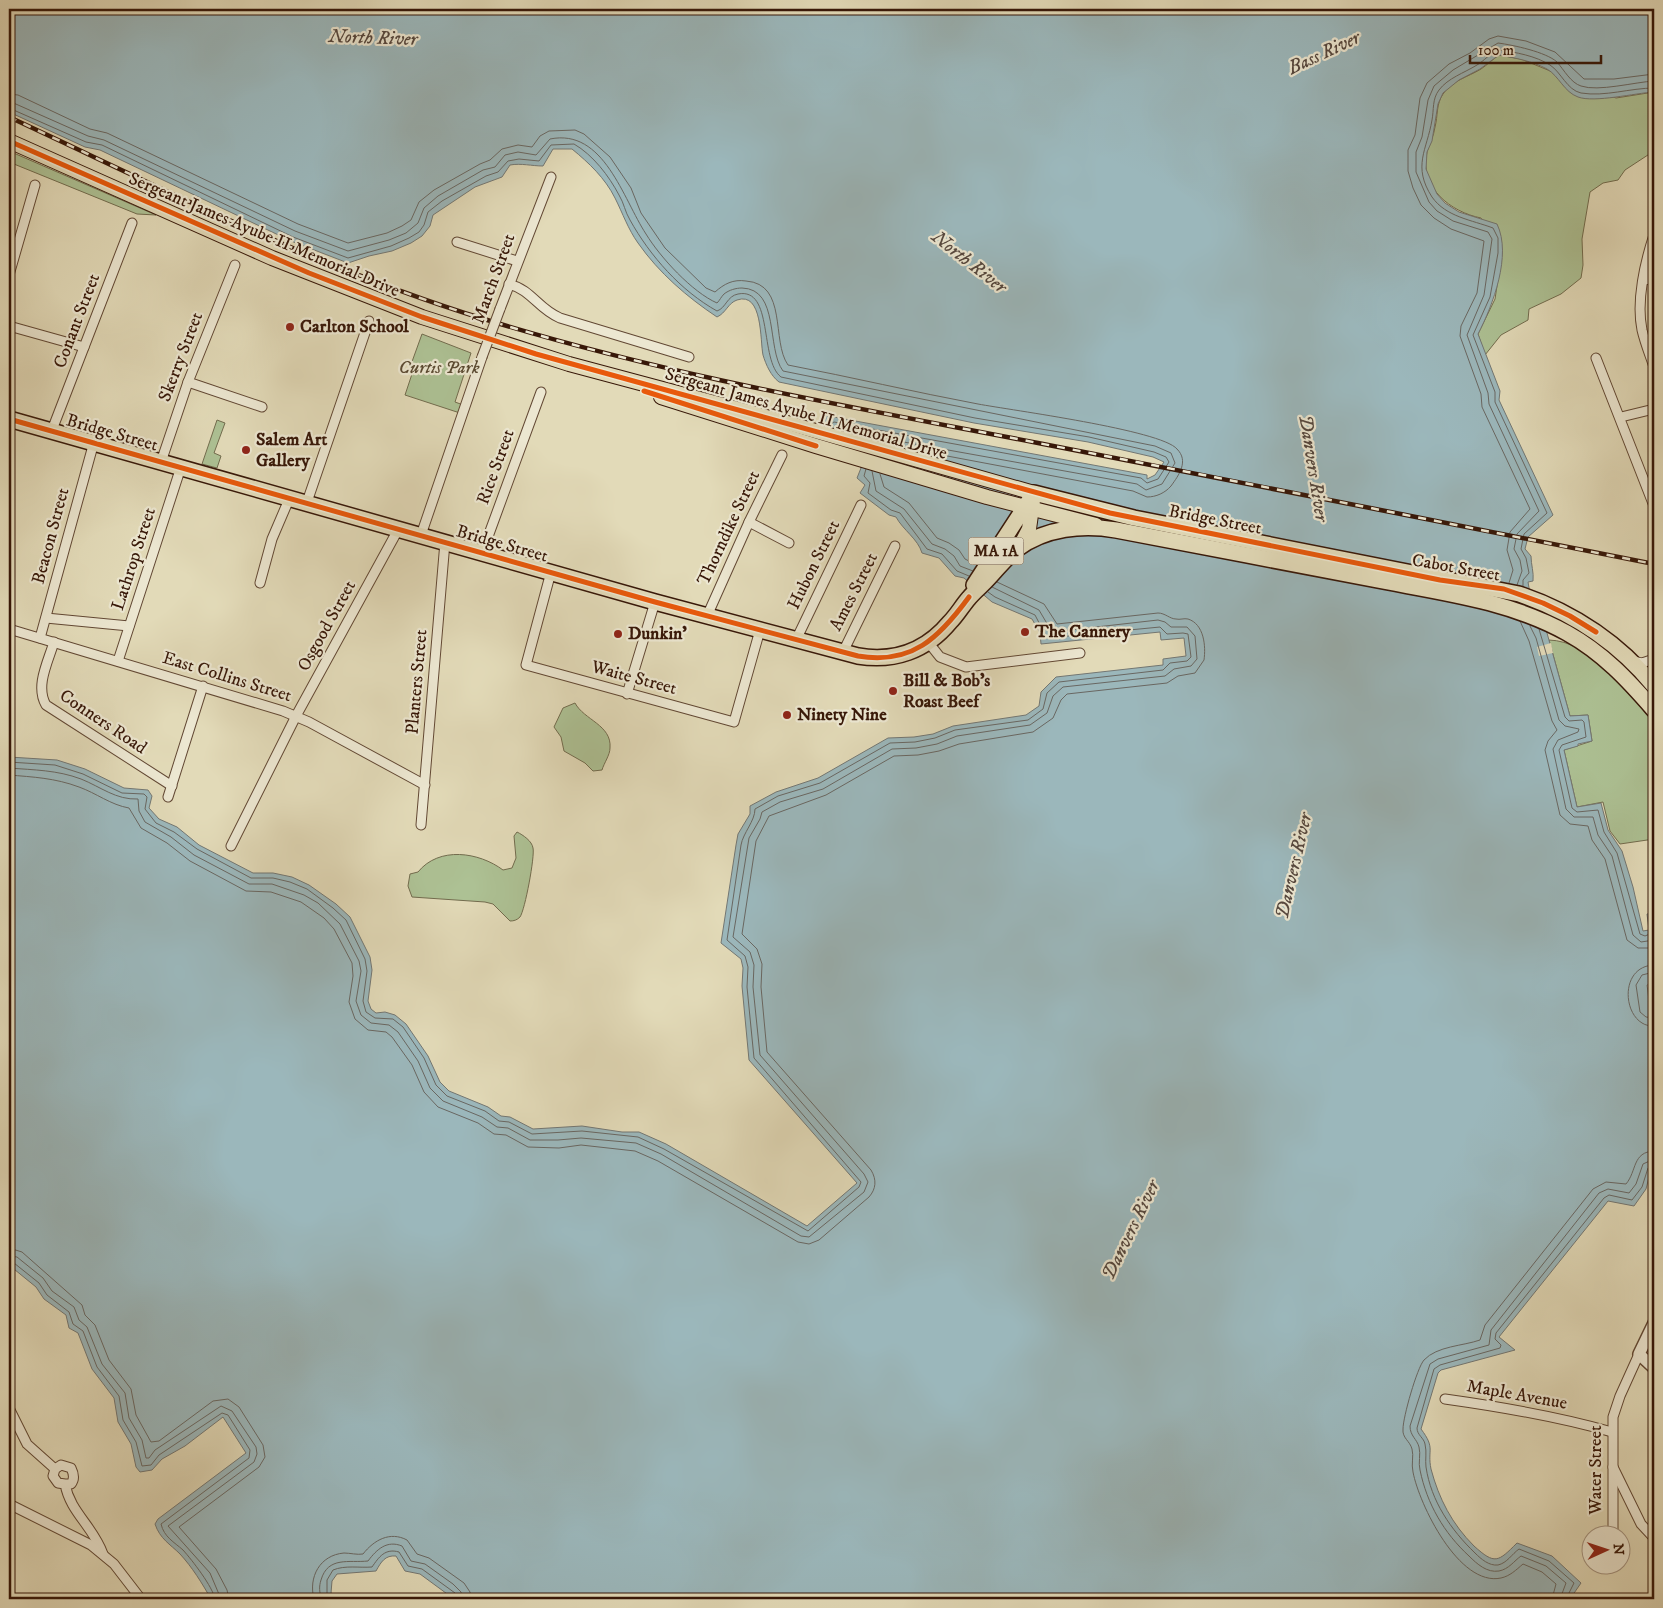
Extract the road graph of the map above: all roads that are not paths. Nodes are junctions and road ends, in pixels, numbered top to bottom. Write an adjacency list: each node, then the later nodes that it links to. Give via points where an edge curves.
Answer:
1 (9, 140): 19 (main road, Sergeant James Ayube II Memorial Drive, via 332,283 441,323)
2 (551, 177): 7 (street, March Street)
3 (35, 185): 9 (street)
4 (132, 223): 16 (street, Conant Street)
5 (1654, 235): 11 (street)
6 (457, 242): 7 (street)
7 (517, 261): 12 (street, March Street)
8 (235, 265): 21 (street, Skerry Street)
9 (9, 275)
10 (1654, 278): 11 (street)
11 (1644, 280): 15 (street, via 1640,317)
12 (509, 284): 17 (street, via 527,291 542,308 560,318); 40 (street, March Street, bridge)
13 (369, 321): 33 (street)
14 (9, 326): 16 (street)
15 (1650, 343): 20 (street)
16 (84, 347): 27 (street, Conant Street)
17 (689, 357)
18 (1596, 358): 25 (street)
19 (569, 364): 34 (main road, Sergeant James Ayube II Memorial Drive, via 821,432); 34 (main road, Sergeant James Ayube II Memorial Drive, via 816,446)
20 (1654, 367)
21 (188, 382): 23 (street); 30 (street, Skerry Street)
22 (540, 392): 45 (street, Rice Street)
23 (262, 407)
24 (1654, 409): 25 (street)
25 (1620, 417): 36 (street)
26 (9, 419): 27 (highway, Bridge Street / MA 1A)
27 (52, 430): 28 (highway, Bridge Street / MA 1A)
28 (94, 442): 30 (highway, Bridge Street / MA 1A); 52 (street, Beacon Street)
29 (782, 455): 37 (street, Thorndike Street)
30 (161, 462): 31 (highway, Bridge Street / MA 1A)
31 (181, 467): 32 (highway, Bridge Street / MA 1A); 53 (street, Lathrop Street)
32 (290, 497): 33 (highway, Bridge Street / MA 1A); 48 (street, via 272,539)
33 (306, 502): 38 (highway, Bridge Street / MA 1A)
34 (1031, 503): 39 (main road, Sergeant James Ayube II Memorial Drive); 44 (main road, Bridge Street, via 1029,529); 47 (highway, Bridge Street / MA 1A, via 1134,518); 49 (highway, Bridge Street / MA 1A, via 981,573)
35 (861, 505): 57 (street, Hubon Street)
36 (1654, 506)
37 (749, 522): 42 (street); 51 (street, Thorndike Street)
38 (399, 528): 40 (highway, Bridge Street / MA 1A); 69 (street, Osgood Street)
39 (1106, 528): 44 (highway, Bridge Street / MA 1A, via 1060,530); 47 (highway, Bridge Street / MA 1A)
40 (421, 535): 41 (highway, Bridge Street / MA 1A)
41 (445, 542): 45 (highway, Bridge Street / MA 1A); 70 (street, Planters Street)
42 (789, 543)
43 (895, 546): 60 (street, Ames Street)
44 (1019, 548): 49 (highway, Bridge Street / MA 1A)
45 (482, 553): 46 (highway, Bridge Street / MA 1A)
46 (551, 572): 50 (highway, Bridge Street / MA 1A); 67 (street, Waite Street, via 526,664)
47 (1393, 577): 64 (highway, Cabot Street / MA 1A, via 1489,586 1519,594 1570,616); 68 (highway, Cabot Street / MA 1A, via 1516,610 1551,625 1587,645 1620,672)
48 (260, 583)
49 (969, 597): 59 (highway, Bridge Street / MA 1A, via 945,628)
50 (655, 602): 51 (highway, Bridge Street / MA 1A); 67 (street)
51 (708, 616): 55 (highway, Bridge Street / MA 1A)
52 (46, 618): 53 (street); 56 (street, Beacon Street)
53 (129, 626): 62 (street, Lathrop Street)
54 (9, 629): 56 (street, East Collins Street)
55 (760, 630): 57 (highway, Bridge Street / MA 1A); 67 (street, Waite Street, via 734,722)
56 (40, 638): 58 (street, East Collins Street)
57 (796, 640): 60 (highway, Bridge Street / MA 1A)
58 (54, 642): 62 (street, East Collins Street); 71 (street, Conners Road, via 41,689 46,705)
59 (928, 642): 60 (highway, Bridge Street / MA 1A, via 910,652 885,658); 61 (street, via 940,657 966,667)
60 (843, 652)
61 (1080, 653)
62 (118, 660): 65 (street, East Collins Street)
63 (1654, 660): 64 (street)
64 (1632, 661): 66 (highway, Cabot Street / MA 1A)
65 (203, 686): 69 (street, East Collins Street); 71 (street)
66 (1654, 686)
67 (627, 694)
68 (1654, 710)
69 (296, 716): 70 (street, East Collins Street); 74 (street, Osgood Street)
70 (425, 785): 73 (street, Planters Street)
71 (172, 786): 72 (street)
72 (168, 797)
73 (421, 825)
74 (231, 846)
75 (1654, 1323): 76 (street, Water Street)
76 (1639, 1354): 77 (street); 80 (street, Water Street, via 1618,1401)
77 (1654, 1368)
78 (1445, 1400): 80 (street, Maple Avenue, via 1511,1408)
79 (9, 1408): 82 (street, via 26,1444)
80 (1612, 1432): 81 (street, Water Street)
81 (1612, 1464): 85 (street, Water Street); 86 (street, via 1641,1524)
82 (55, 1469): 83 (street, via 55,1480); 83 (street, via 61,1465 71,1468 73,1480)
83 (65, 1484): 87 (street, via 67,1497 97,1537)
84 (9, 1504): 87 (street)
85 (1613, 1526)
86 (1654, 1538)
87 (103, 1554): 88 (street)
88 (141, 1599)

